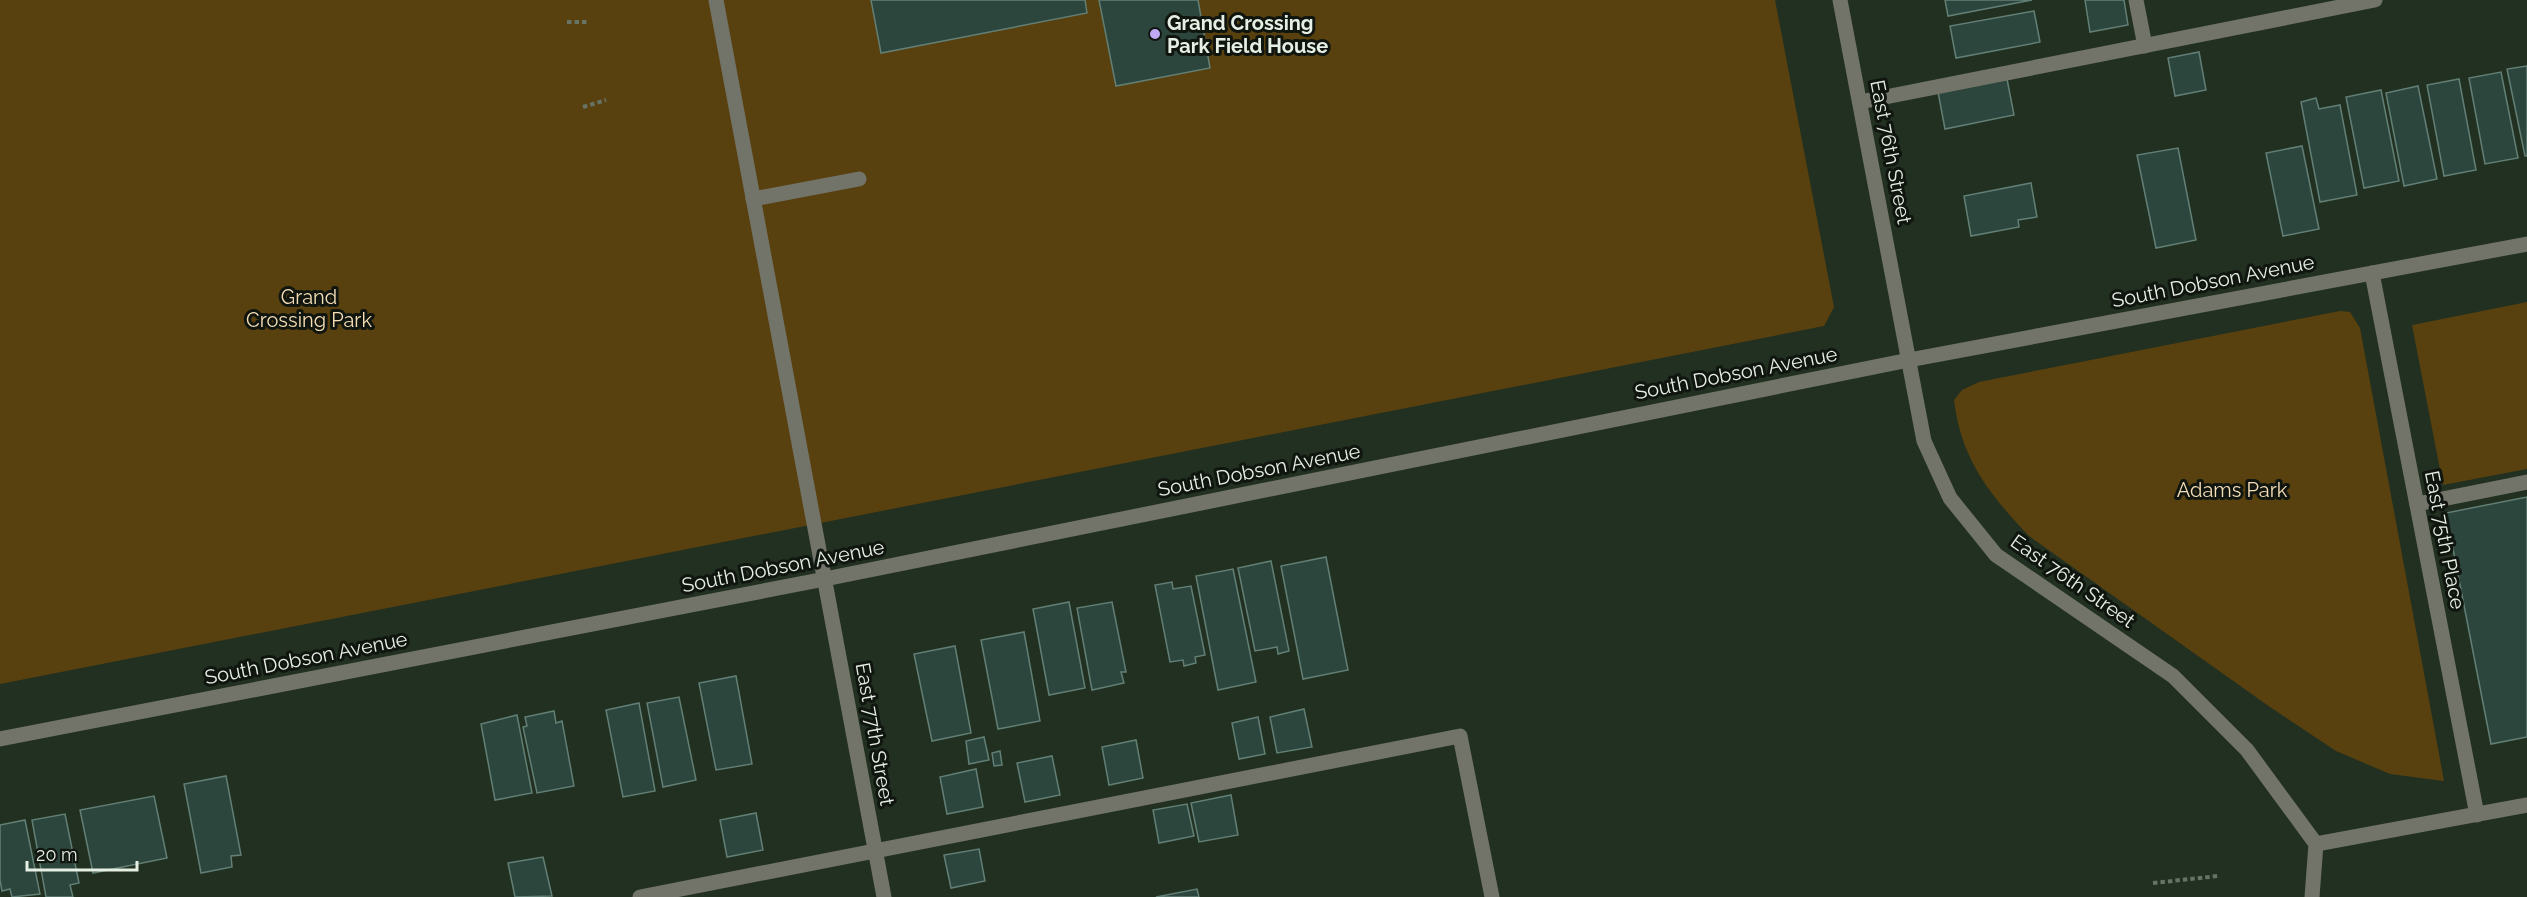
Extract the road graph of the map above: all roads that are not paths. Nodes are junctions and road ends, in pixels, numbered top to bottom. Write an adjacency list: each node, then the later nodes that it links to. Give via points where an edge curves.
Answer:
1 (716, 0): 8 (street, East 77th Street)
2 (1840, 0): 6 (street, East 76th Street)
3 (2136, 0): 5 (street)
4 (2375, 0): 5 (street)
5 (2145, 46): 6 (street)
6 (1860, 102): 11 (street, East 76th Street)
7 (858, 179): 8 (street)
8 (753, 199): 14 (street, East 77th Street)
9 (2527, 244): 10 (street, South Dobson Avenue)
10 (2372, 273): 11 (street, South Dobson Avenue); 13 (street, East 75th Place)
11 (1909, 360): 14 (street, South Dobson Avenue); 18 (street, East 76th Street, via 1924,441 1950,498 1996,555 2173,676 2247,750)
12 (2527, 482): 13 (street)
13 (2417, 504): 17 (street, East 75th Place)
14 (825, 579): 15 (street, South Dobson Avenue); 19 (street, East 77th Street)
15 (0, 739)
16 (2527, 805): 17 (street)
17 (2476, 815): 18 (street)
18 (2316, 844): 23 (street)
19 (875, 851): 20 (street); 21 (street, East 77th Street); 22 (street, via 1460,736)
20 (640, 897)
21 (884, 897)
22 (1492, 897)
23 (2312, 897)

